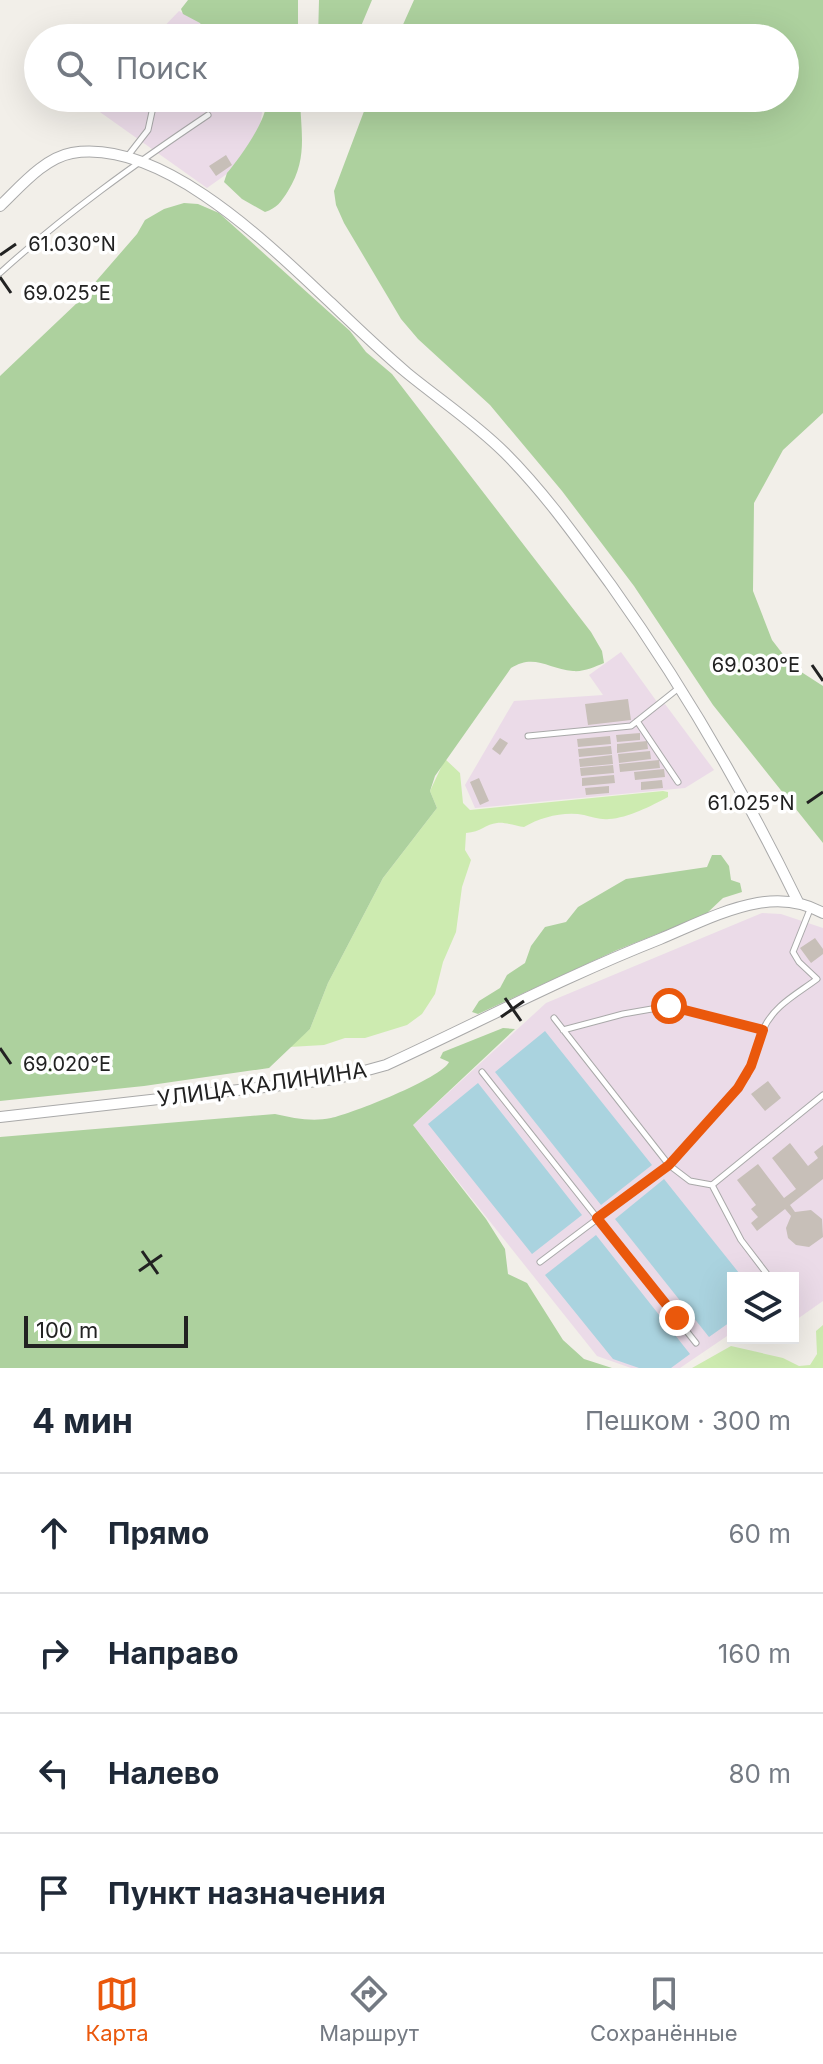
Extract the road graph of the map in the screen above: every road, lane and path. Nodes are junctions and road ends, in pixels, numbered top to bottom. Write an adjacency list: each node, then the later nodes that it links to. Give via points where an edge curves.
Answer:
1 (152, 112): 3 (lane, via 148,130)
2 (208, 115): 4 (lane)
3 (127, 158): 4 (street); 5 (street, via 68,154 42,168)
4 (139, 161): 6 (lane); 7 (street, via 240,220 406,372 506,454 570,529)
5 (0, 206)
6 (0, 273)
7 (680, 687): 8 (lane); 11 (street, via 745,796)
8 (637, 721): 9 (lane, via 631,726); 10 (lane)
9 (528, 736)
10 (678, 782)
11 (798, 902): 12 (street, УЛИЦА КАЛИНИНА); 21 (street, УЛИЦА КАЛИНИНА, via 760,902 729,910 362,1073)
12 (811, 907): 13 (street, УЛИЦА КАЛИНИНА); 14 (lane, via 793,952)
13 (823, 913)
14 (817, 979): 15 (lane); 18 (lane, via 781,1005)
15 (823, 984)
16 (554, 1018): 17 (lane)
17 (563, 1030): 18 (lane, via 669,1006); 22 (lane)
18 (763, 1030): 22 (lane, via 747,1076)
19 (482, 1072): 24 (lane)
20 (823, 1095): 23 (lane)
21 (0, 1117)
22 (669, 1165): 23 (lane, via 690,1181); 24 (lane)
23 (712, 1185): 26 (lane, via 741,1240)
24 (597, 1218): 25 (lane); 27 (lane)
25 (540, 1262)
26 (765, 1272)
27 (696, 1343)

